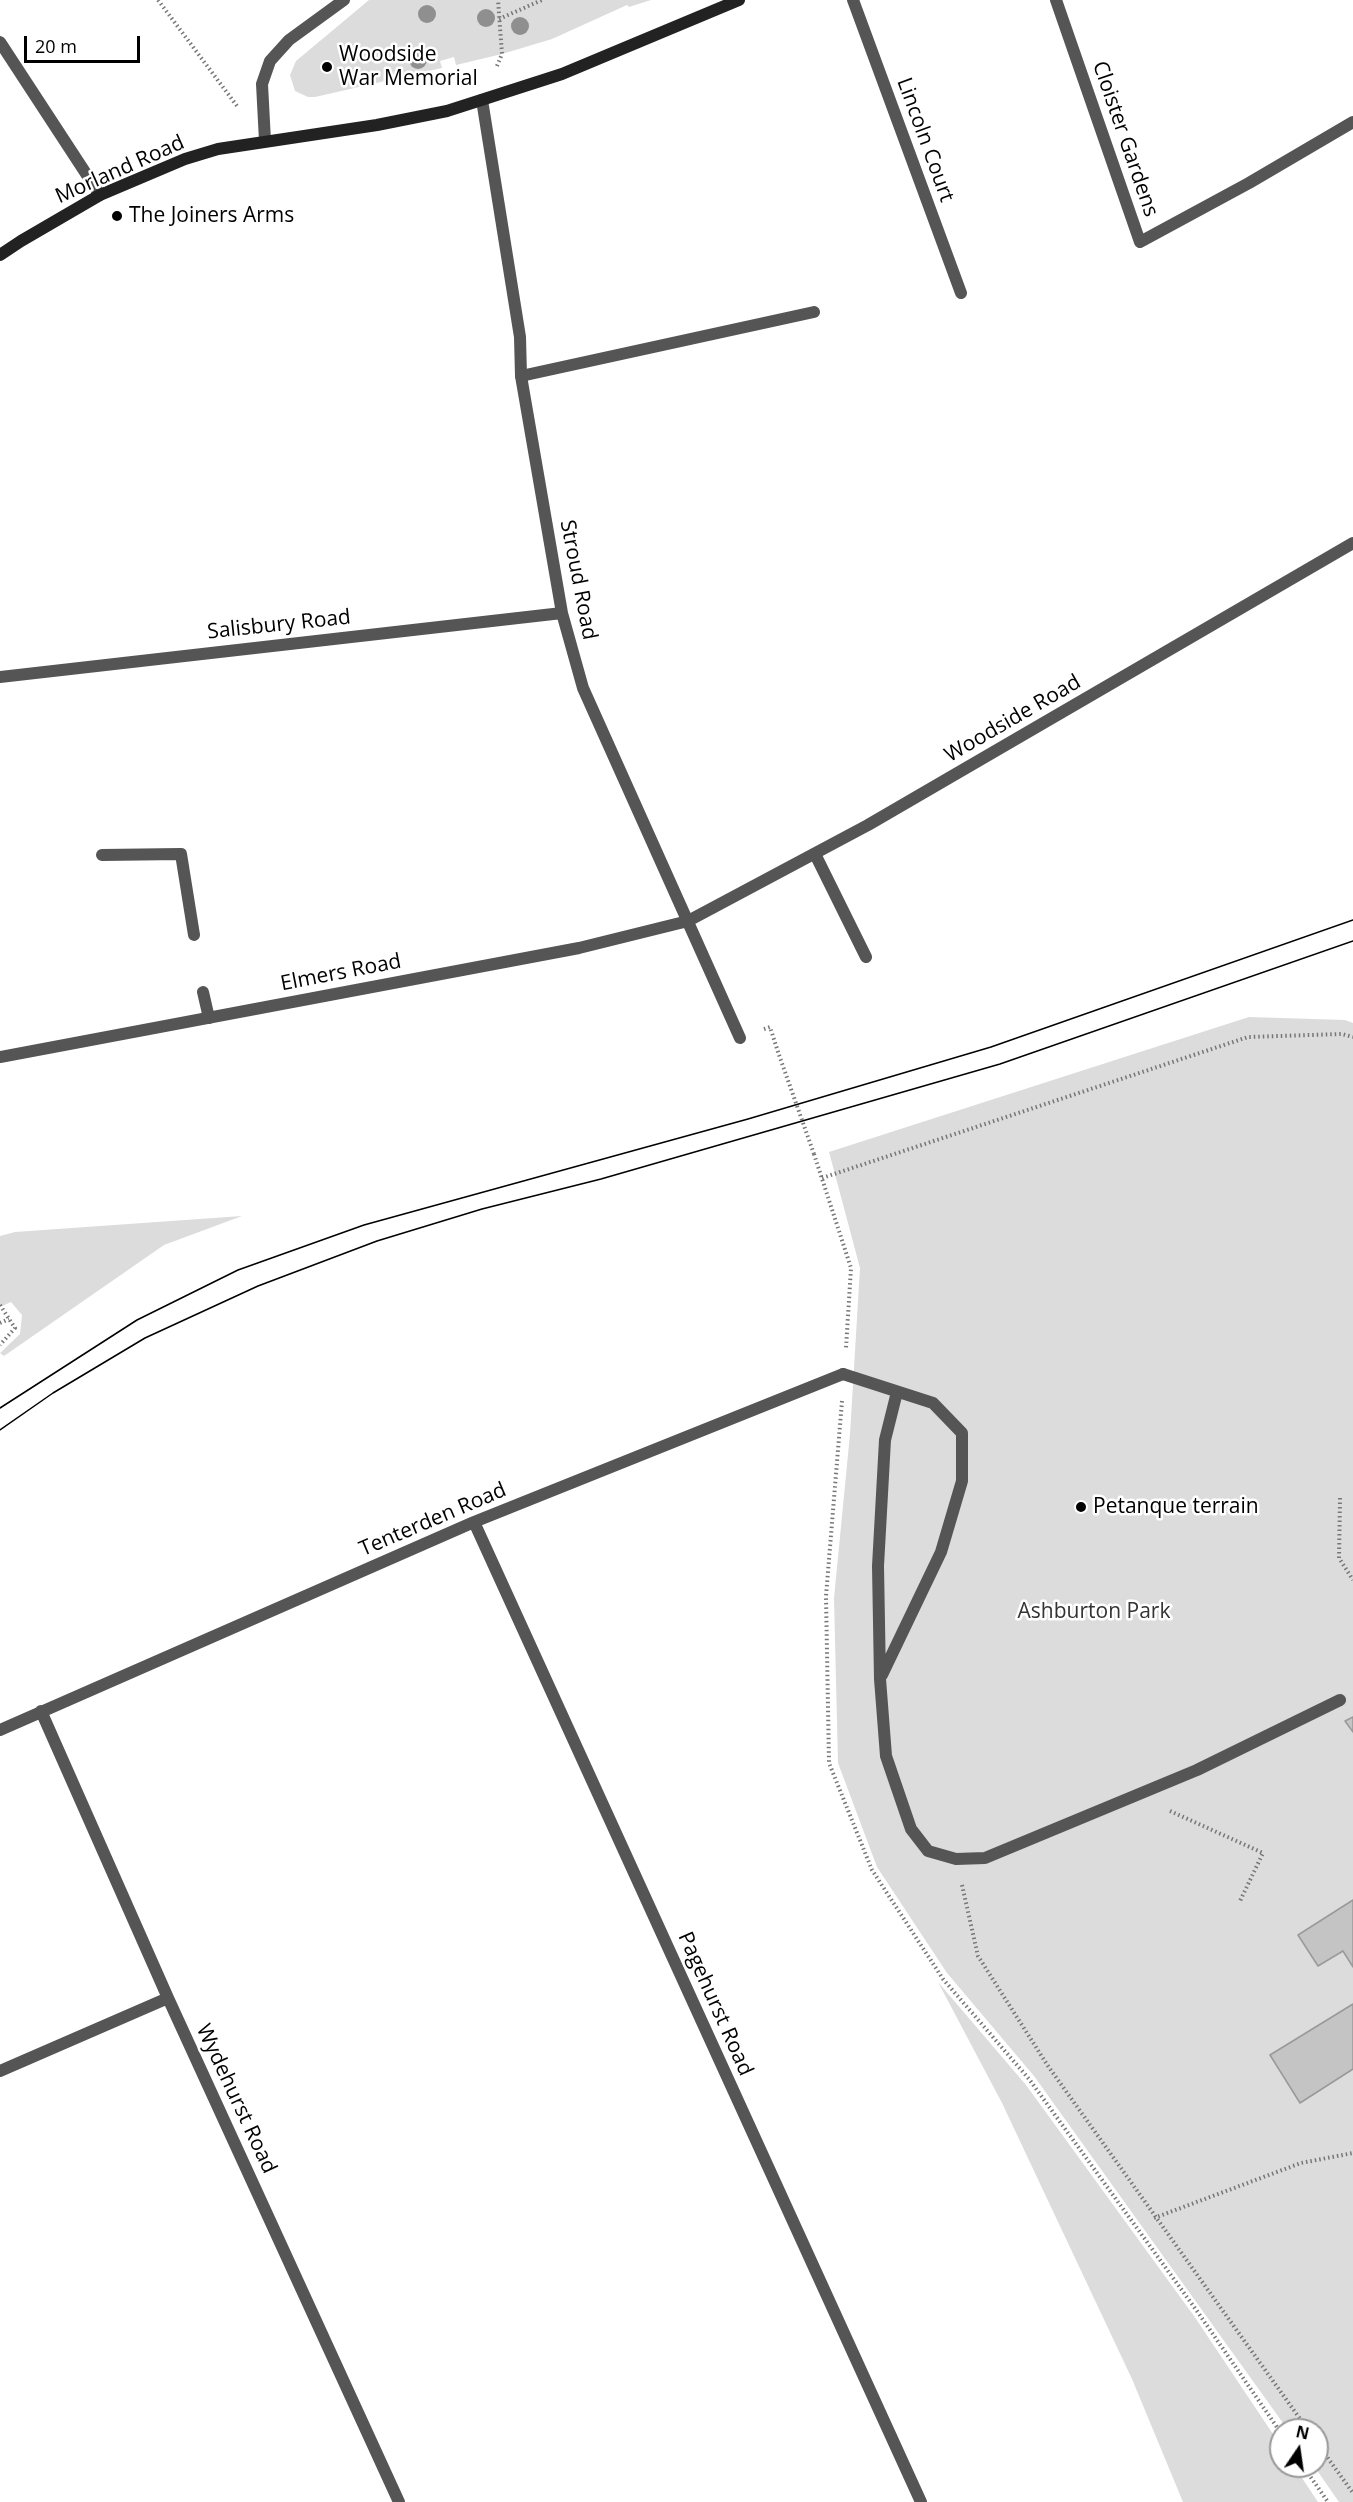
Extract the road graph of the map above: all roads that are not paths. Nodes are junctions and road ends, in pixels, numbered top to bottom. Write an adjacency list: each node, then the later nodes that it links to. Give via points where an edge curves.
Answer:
1 (344, 0): 8 (street, via 289,40 270,62 262,84)
2 (739, 0): 6 (main road, Morland Road, via 562,74)
3 (853, 0): 11 (street, Lincoln Court)
4 (1056, 0): 7 (street, Cloister Gardens, via 1140,242)
5 (0, 42): 9 (street)
6 (482, 100): 8 (main road, Morland Road, via 377,125); 13 (street, Stroud Road, via 520,337)
7 (1353, 122)
8 (266, 141): 9 (main road, Morland Road, via 185,159)
9 (100, 195): 10 (main road, Morland Road)
10 (0, 255)
11 (961, 293)
12 (814, 312): 13 (street)
13 (522, 376): 15 (street, Stroud Road)
14 (1353, 543): 17 (street, Woodside Road)
15 (562, 613): 16 (street, Salisbury Road); 19 (street, Stroud Road, via 583,688)
16 (0, 676)
17 (815, 854): 19 (street, Woodside Road); 21 (street)
18 (102, 855): 20 (street, via 181,854)
19 (688, 921): 23 (street, Elmers Road, via 579,948); 24 (street, Stroud Road)
20 (194, 935)
21 (866, 957)
22 (203, 992): 23 (street)
23 (209, 1018): 25 (street, Elmers Road)
24 (740, 1038)
25 (0, 1057)
26 (897, 1392): 27 (street, Tenterden Road, via 843,1374); 28 (street, via 885,1440 878,1554); 28 (street, via 933,1403 962,1434 962,1481 941,1552)
27 (474, 1522): 30 (street, Tenterden Road); 35 (street, Pagehurst Road)
28 (880, 1679): 29 (street, via 886,1756 911,1829 928,1851 956,1859 985,1858 1197,1770)
29 (1340, 1700)
30 (41, 1711): 31 (street, Tenterden Road); 32 (street, Wydehurst Road)
31 (0, 1730)
32 (168, 1998): 33 (street); 34 (street, Wydehurst Road)
33 (0, 2071)
34 (399, 2502)
35 (921, 2502)

